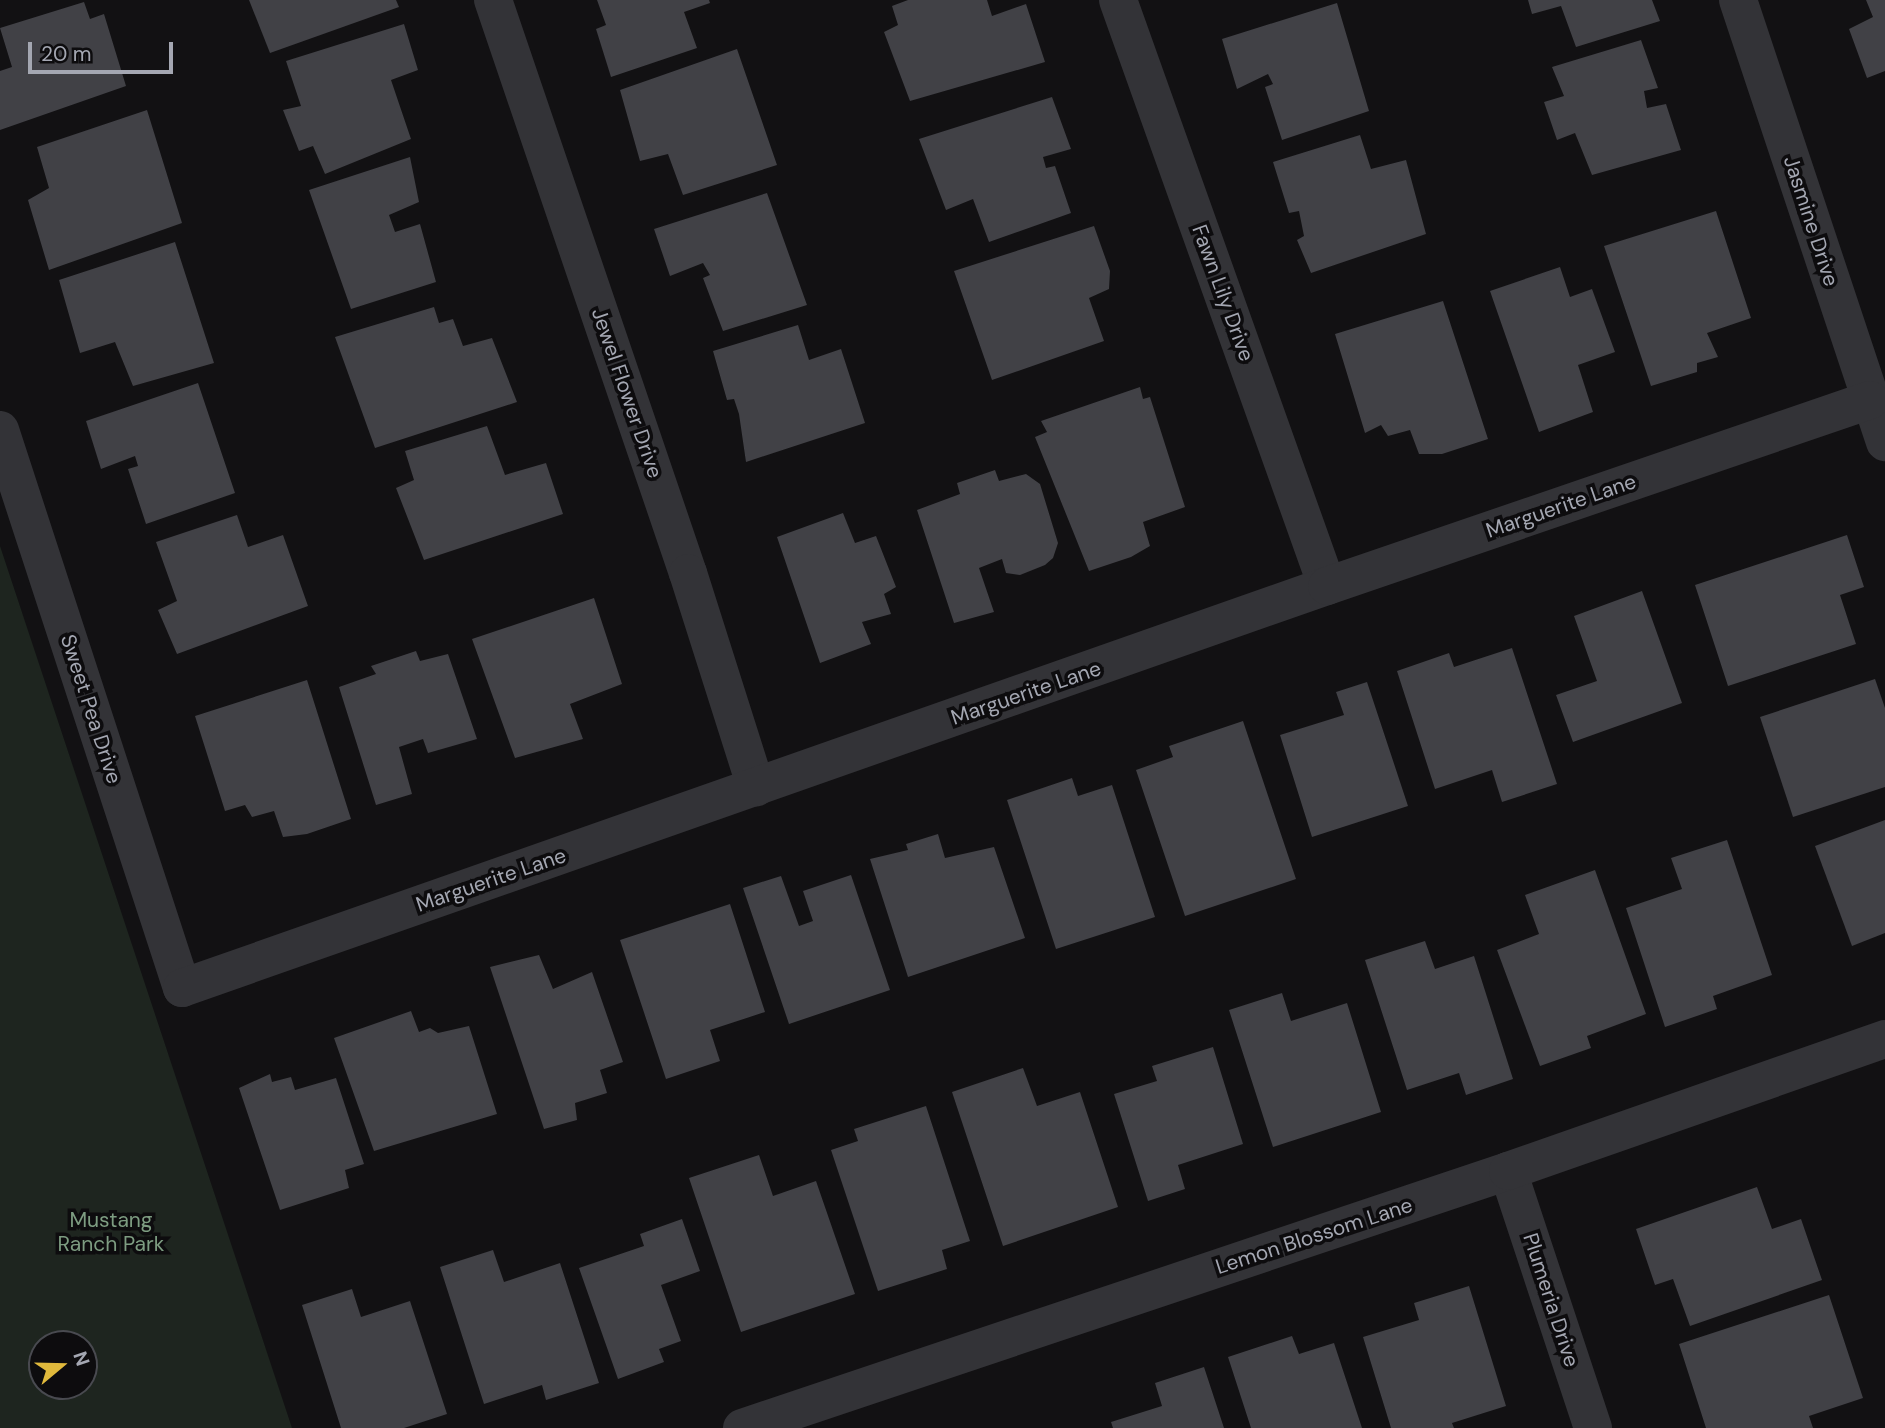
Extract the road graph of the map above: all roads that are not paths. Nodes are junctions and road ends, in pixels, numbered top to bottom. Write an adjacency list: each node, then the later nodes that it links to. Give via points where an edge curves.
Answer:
1 (493, 0): 8 (street, Jewel Flower Drive, via 688,573)
2 (1118, 0): 7 (street, Fawn Lily Drive)
3 (1738, 0): 4 (street, Jasmine Drive)
4 (1870, 400): 6 (street, Jasmine Drive); 7 (street, Marguerite Lane)
5 (0, 430): 9 (street, Sweet Pea Drive)
6 (1885, 442)
7 (1327, 586): 8 (street, Marguerite Lane)
8 (756, 788): 9 (street, Marguerite Lane)
9 (182, 988)
10 (1885, 1039): 11 (street, Lemon Blossom Lane)
11 (1508, 1171): 12 (street, Lemon Blossom Lane); 13 (street, Plumeria Drive)
12 (741, 1428)
13 (1593, 1428)

